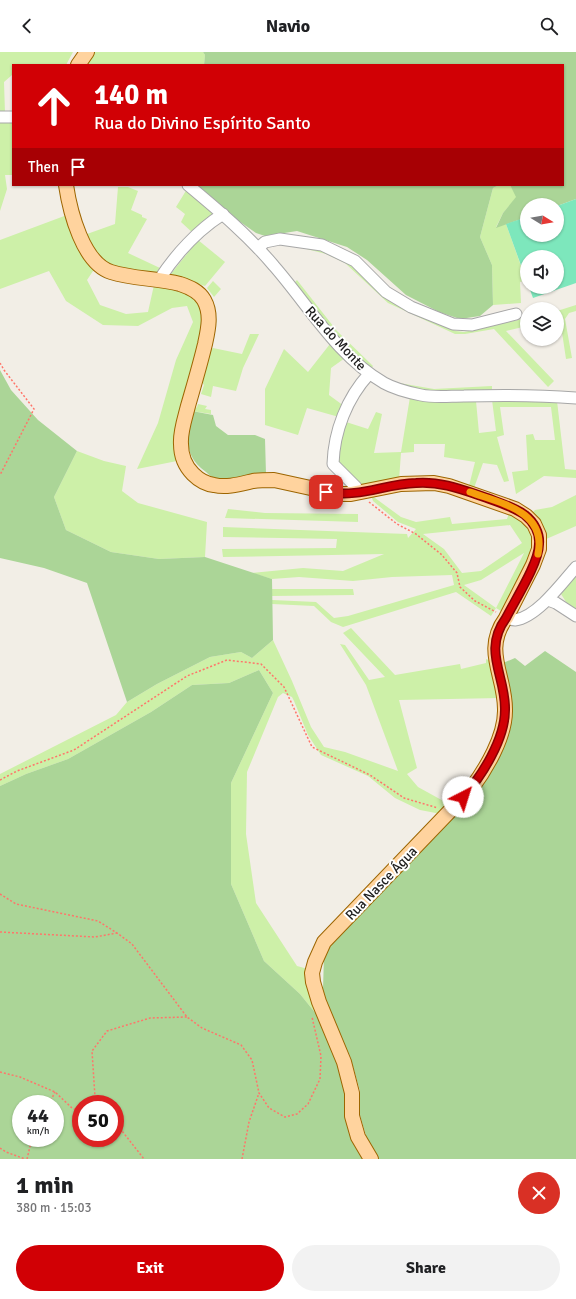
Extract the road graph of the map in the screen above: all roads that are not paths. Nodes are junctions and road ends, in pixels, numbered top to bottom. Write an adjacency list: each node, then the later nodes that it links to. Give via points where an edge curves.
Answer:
1 (87, 52): 2 (main road)
2 (79, 64)
3 (0, 117): 4 (street)
4 (12, 117)
5 (66, 186): 9 (main road, Rua Nasce Água, via 80,234 97,264 112,273)
6 (189, 186): 7 (street, Rua do Monte)
7 (223, 214): 8 (street, Rua do Monte); 9 (street, via 186,246)
8 (258, 248): 10 (street, via 265,242 280,239 322,245 355,261 386,292 411,307 453,324 472,325); 11 (street, Rua do Monte, via 323,327 353,361)
9 (159, 280): 13 (main road, Rua Nasce Água, via 194,290 204,300 208,312 208,330 181,436 184,461 191,472 215,486 269,480 338,494)
10 (516, 314)
11 (369, 374): 12 (street, Rua do Monte, via 385,384 422,396); 13 (street, via 348,403 334,449 333,464 356,487)
12 (576, 398)
13 (358, 493): 17 (main road, Rua Nasce Água, via 401,484 434,483 504,504 526,516 534,524 538,534 538,555)
14 (576, 567): 15 (street)
15 (548, 600): 16 (street); 17 (street, via 526,617 514,620)
16 (576, 616)
17 (506, 618): 18 (main road, Rua Nasce Água, via 500,626 495,648 505,703 504,720 494,751 470,789 331,934 319,951 312,973 315,992 344,1062 352,1093 352,1116 358,1137)
18 (371, 1159)

